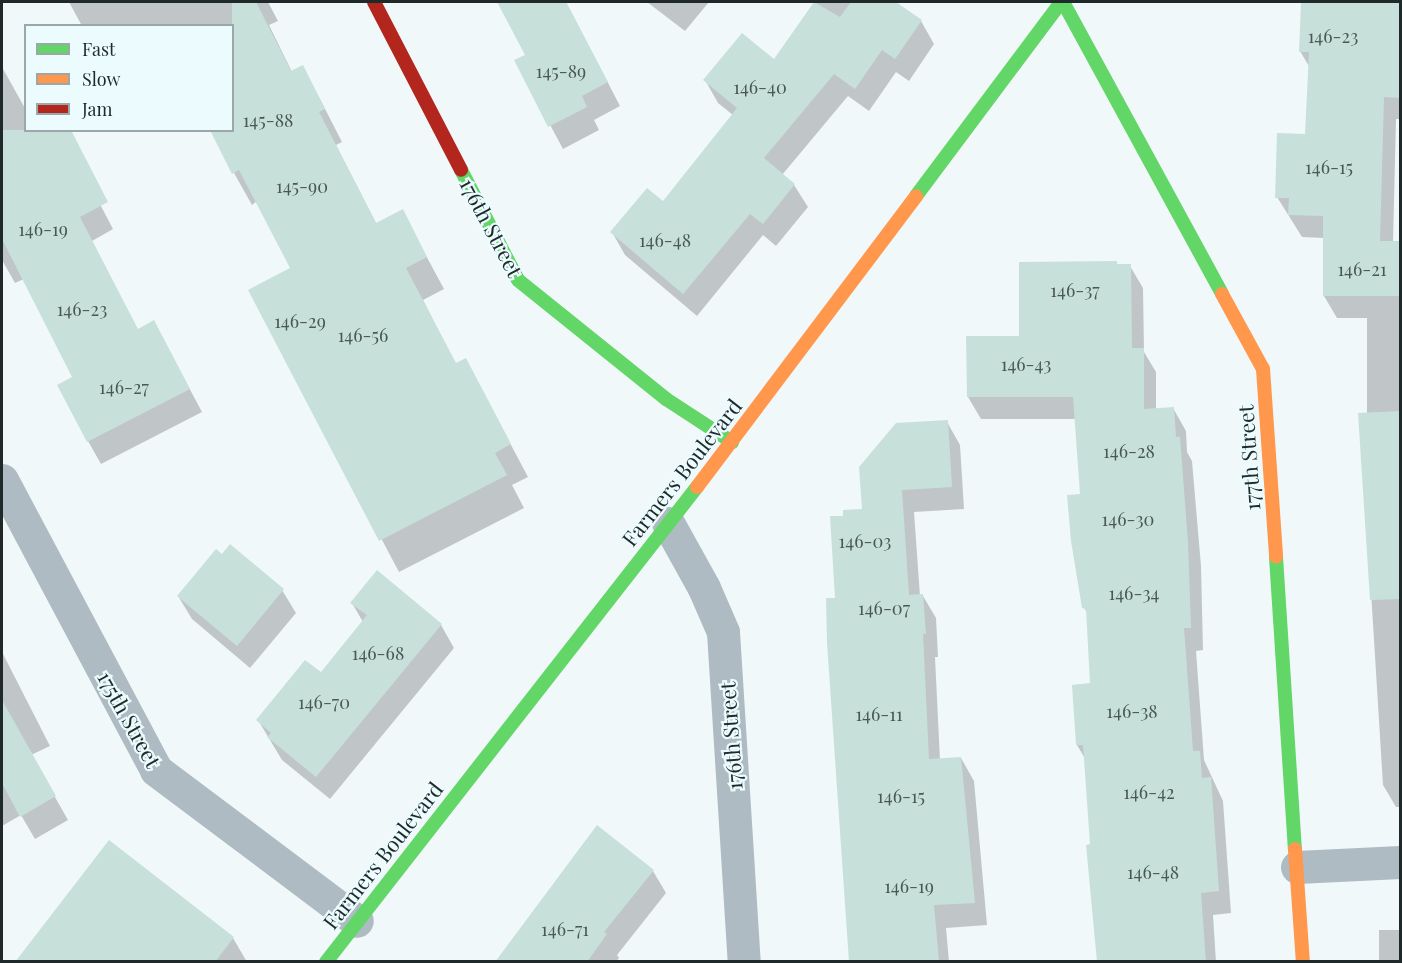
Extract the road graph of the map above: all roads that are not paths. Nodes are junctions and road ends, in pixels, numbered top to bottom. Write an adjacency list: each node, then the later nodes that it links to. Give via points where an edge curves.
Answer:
1 (374, 2): 3 (street, 176th Street, via 518,280 666,399)
2 (1062, 2): 3 (street, Farmers Boulevard); 7 (street, 177th Street, via 1263,369)
3 (732, 442): 5 (street, Farmers Boulevard)
4 (2, 480): 8 (street, 175th Street, via 156,770)
5 (668, 523): 8 (street, Farmers Boulevard); 10 (street, 176th Street, via 723,632)
6 (1401, 862): 7 (street)
7 (1297, 867): 11 (street, 177th Street)
8 (357, 921): 9 (street, Farmers Boulevard)
9 (326, 962)
10 (744, 962)
11 (1303, 962)

